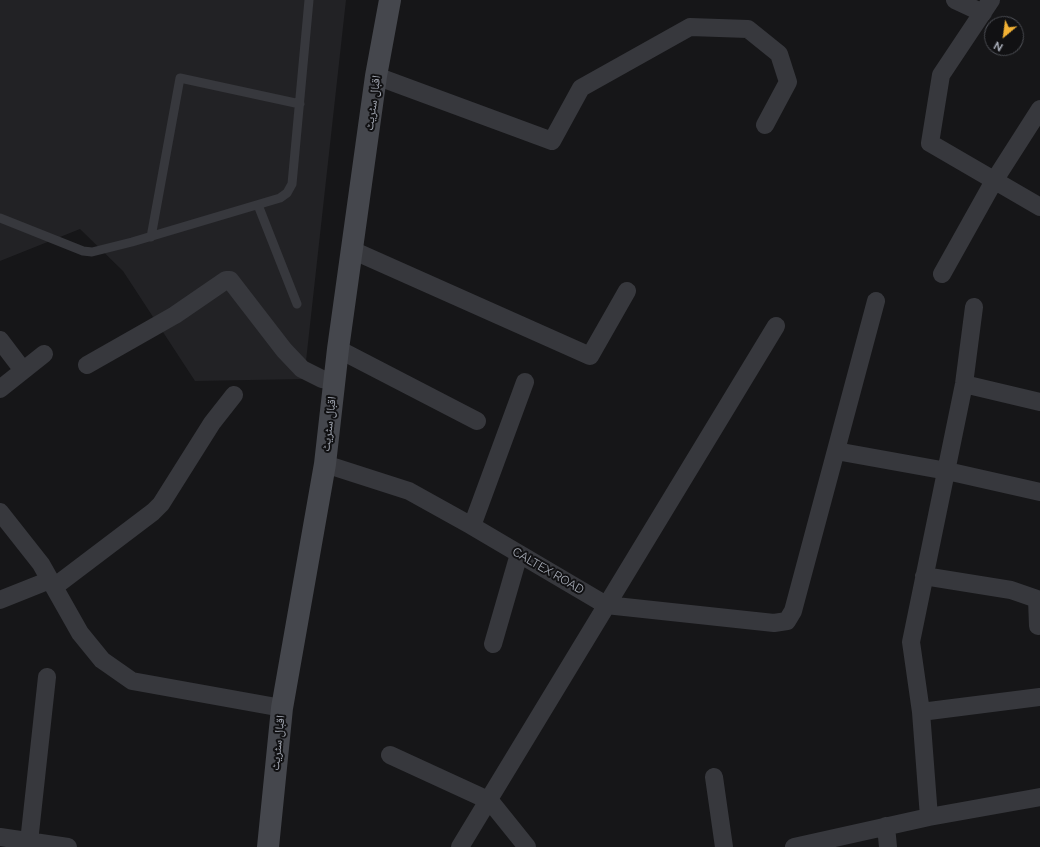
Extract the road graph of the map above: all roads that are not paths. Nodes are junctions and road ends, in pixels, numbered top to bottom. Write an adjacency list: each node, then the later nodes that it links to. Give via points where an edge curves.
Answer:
1 (309, 0): 6 (lane)
2 (390, 0): 5 (street, اقبال سٹریٹ)
3 (955, 0): 4 (street)
4 (987, 7): 9 (street, via 941,75 930,143)
5 (376, 76): 8 (street, via 552,141 581,88 690,27 748,29 779,54 788,82); 14 (street, اقبال سٹریٹ)
6 (300, 104): 10 (lane, via 292,184 287,193 280,198); 13 (lane, via 180,78)
7 (1040, 109): 9 (street)
8 (765, 125)
9 (994, 180): 11 (street); 15 (street)
10 (258, 205): 13 (lane); 18 (lane)
11 (1040, 207)
12 (0, 218): 13 (lane, via 83,251 92,252)
13 (151, 237)
14 (352, 250): 16 (street, via 590,356); 22 (street, اقبال سٹریٹ)
15 (942, 274)
16 (627, 291)
17 (876, 301): 33 (street)
18 (297, 304)
19 (974, 307): 28 (street)
20 (776, 326): 43 (street)
21 (0, 340): 25 (street)
22 (338, 349): 26 (street, اقبال سٹریٹ); 32 (street)
23 (44, 354): 25 (street)
24 (87, 365): 26 (street, via 175,315 226,280 230,280 284,350 302,369 322,379)
25 (22, 369): 29 (street)
26 (334, 381): 34 (street, اقبال سٹریٹ)
27 (525, 382): 38 (street)
28 (964, 384): 31 (street); 35 (street)
29 (0, 389)
30 (234, 395): 41 (street, via 212,423 161,504)
31 (1040, 402)
32 (477, 421)
33 (836, 451): 35 (street); 43 (street, CALTEX ROAD, via 793,610 787,621 774,623)
34 (324, 464): 38 (street, CALTEX ROAD, via 409,491); 48 (street, اقبال سٹریٹ)
35 (947, 471): 36 (street); 40 (street)
36 (1040, 492)
37 (0, 512): 41 (street, via 41,564)
38 (472, 526): 39 (street, CALTEX ROAD)
39 (519, 554): 43 (street, CALTEX ROAD); 45 (street)
40 (924, 576): 44 (street, via 1011,590 1036,599 1038,626); 49 (street, via 911,642)
41 (52, 584): 42 (street); 48 (street, via 80,633 102,660 132,681)
42 (0, 600)
43 (606, 604): 53 (street)
44 (1040, 625)
45 (493, 644)
46 (47, 677): 57 (street)
47 (1040, 697): 49 (street)
48 (282, 708): 59 (street, اقبال سٹریٹ)
49 (921, 712): 54 (street)
50 (390, 755): 53 (street)
51 (714, 777): 62 (street)
52 (1040, 797): 54 (street)
53 (490, 801): 60 (street); 61 (street)
54 (929, 817): 55 (street)
55 (886, 826): 63 (street); 64 (street)
56 (0, 837): 57 (street)
57 (29, 842): 58 (street)
58 (68, 847)
59 (268, 847)
60 (460, 847)
61 (527, 847)
62 (724, 847)
63 (794, 847)
64 (888, 847)

